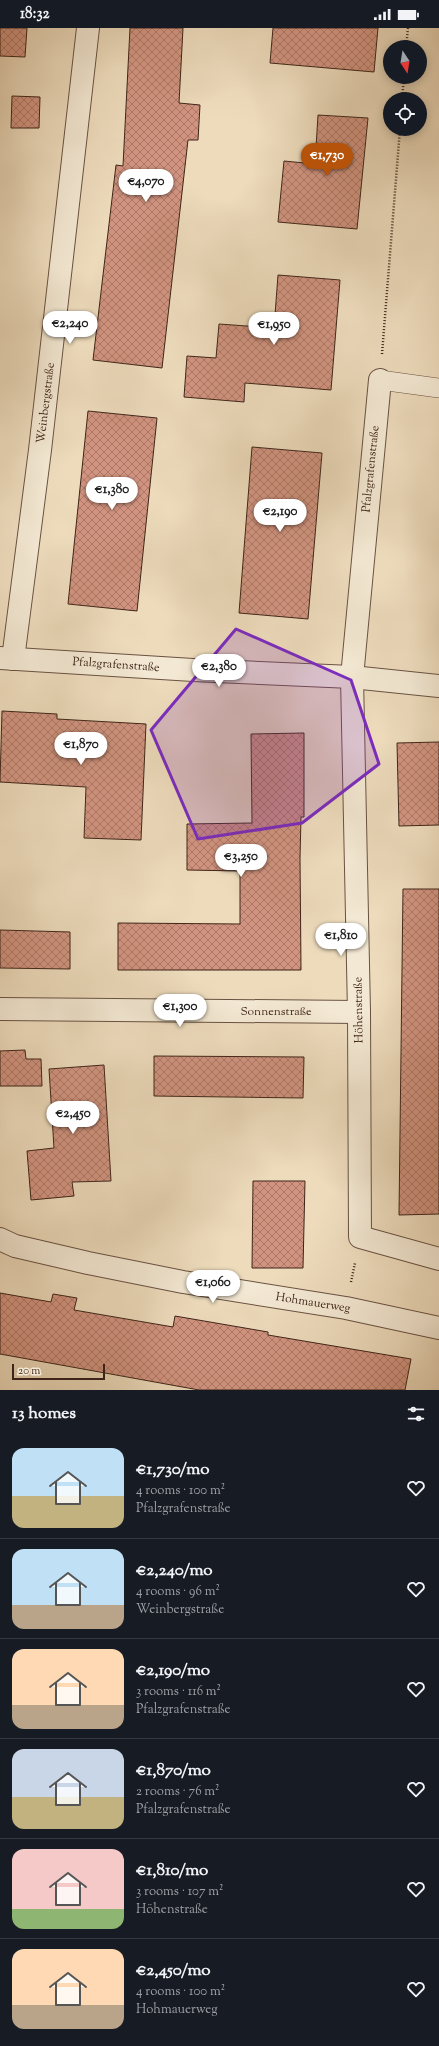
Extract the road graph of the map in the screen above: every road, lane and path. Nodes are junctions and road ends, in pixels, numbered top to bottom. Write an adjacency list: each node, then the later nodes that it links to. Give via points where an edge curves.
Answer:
1 (88, 28): 7 (street, Weinbergstraße, via 42,434)
2 (408, 28): 3 (path)
3 (407, 40)
4 (399, 136): 5 (path)
5 (380, 380): 6 (lane); 8 (street, Pfalzgrafenstraße)
6 (439, 388)
7 (7, 658): 8 (street, Pfalzgrafenstraße)
8 (352, 677): 9 (street, Pfalzgrafenstraße); 11 (street, Höhenstraße)
9 (439, 686)
10 (0, 1009): 11 (street, Sonnenstraße)
11 (359, 1012): 12 (street, Höhenstraße)
12 (360, 1238): 14 (street); 15 (path)
13 (0, 1239): 15 (street, Hohmauerweg, via 15,1246 183,1282)
14 (439, 1258)
15 (346, 1308): 16 (street, Hohmauerweg)
16 (439, 1328)

